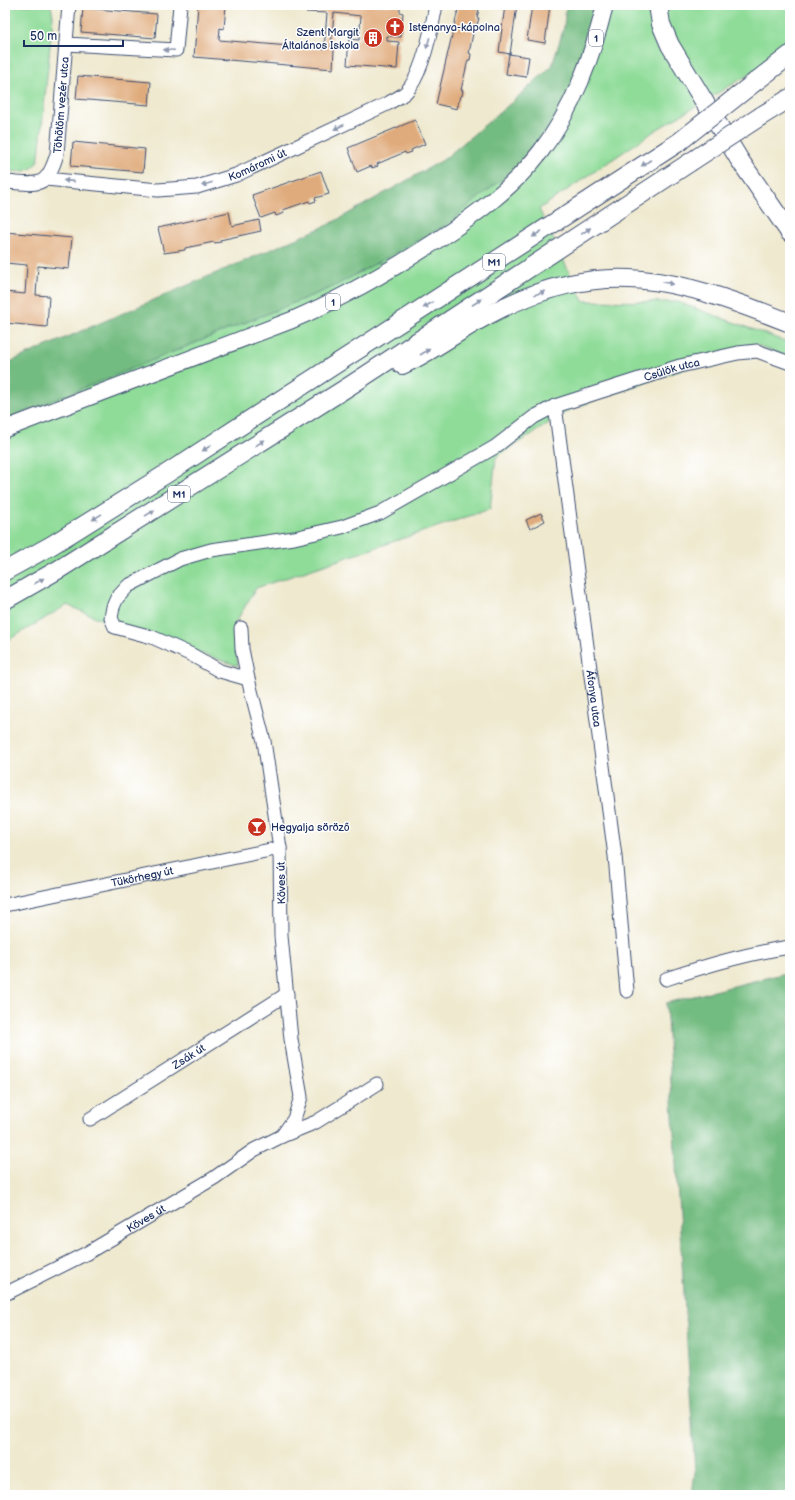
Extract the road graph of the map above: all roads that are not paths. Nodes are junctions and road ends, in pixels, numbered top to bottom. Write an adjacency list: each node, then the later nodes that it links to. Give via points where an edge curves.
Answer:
1 (70, 5): 8 (street, Töhötöm vezér utca)
2 (180, 5): 8 (street, one-way to 8, via 176,50)
3 (436, 5): 13 (street, Komáromi út, one-way to 13, via 429,42 406,92 387,104 236,175 197,187 168,190)
4 (605, 5): 20 (main road, 1, via 578,90 541,151 513,182 454,229 336,301 226,347)
5 (648, 5): 7 (highway, via 653,16)
6 (658, 5): 7 (highway)
7 (661, 24): 15 (highway, via 670,45)
8 (66, 44): 13 (street, Töhötöm vezér utca, via 56,154 52,170)
9 (790, 55): 11 (highway)
10 (790, 70): 11 (highway)
11 (756, 87): 21 (highway, M1, one-way to 21, bridge, via 679,142 172,470)
12 (790, 98): 18 (highway, M1, one-way to 12, bridge)
13 (46, 179): 14 (street, Komáromi út, via 38,184)
14 (5, 182)
15 (790, 233)
16 (790, 323): 18 (highway, one-way to 16, via 404,364 488,315 530,296 583,280 627,278 674,284 724,298)
17 (790, 363): 19 (street, Csülök utca, via 757,352 738,353 680,366)
18 (351, 385): 22 (highway, M1, one-way to 18, via 61,568)
19 (555, 406): 24 (street, Csülök utca, via 534,417 495,447 380,513 342,527 294,538 210,550 180,558 128,586 118,598 111,618 115,627 152,637 220,671); 29 (street, Áfonya utca, via 615,856)
20 (5, 429)
21 (5, 571)
22 (5, 600)
23 (241, 628): 24 (street, Köves út)
24 (248, 679): 25 (street, Köves út, via 264,741)
25 (280, 848): 26 (street, Tükörhegy út); 30 (street, Köves út, via 281,936)
26 (5, 905)
27 (790, 947): 28 (street, via 706,966)
28 (666, 979)
29 (627, 991)
30 (287, 994): 32 (street, Zsák út); 33 (street, Köves út, via 291,1039 301,1096 294,1120)
31 (377, 1084): 33 (street, Köves út, via 316,1122)
32 (90, 1119)
33 (282, 1136): 34 (street, Köves út, via 254,1150 214,1178 87,1253)
34 (5, 1294)

